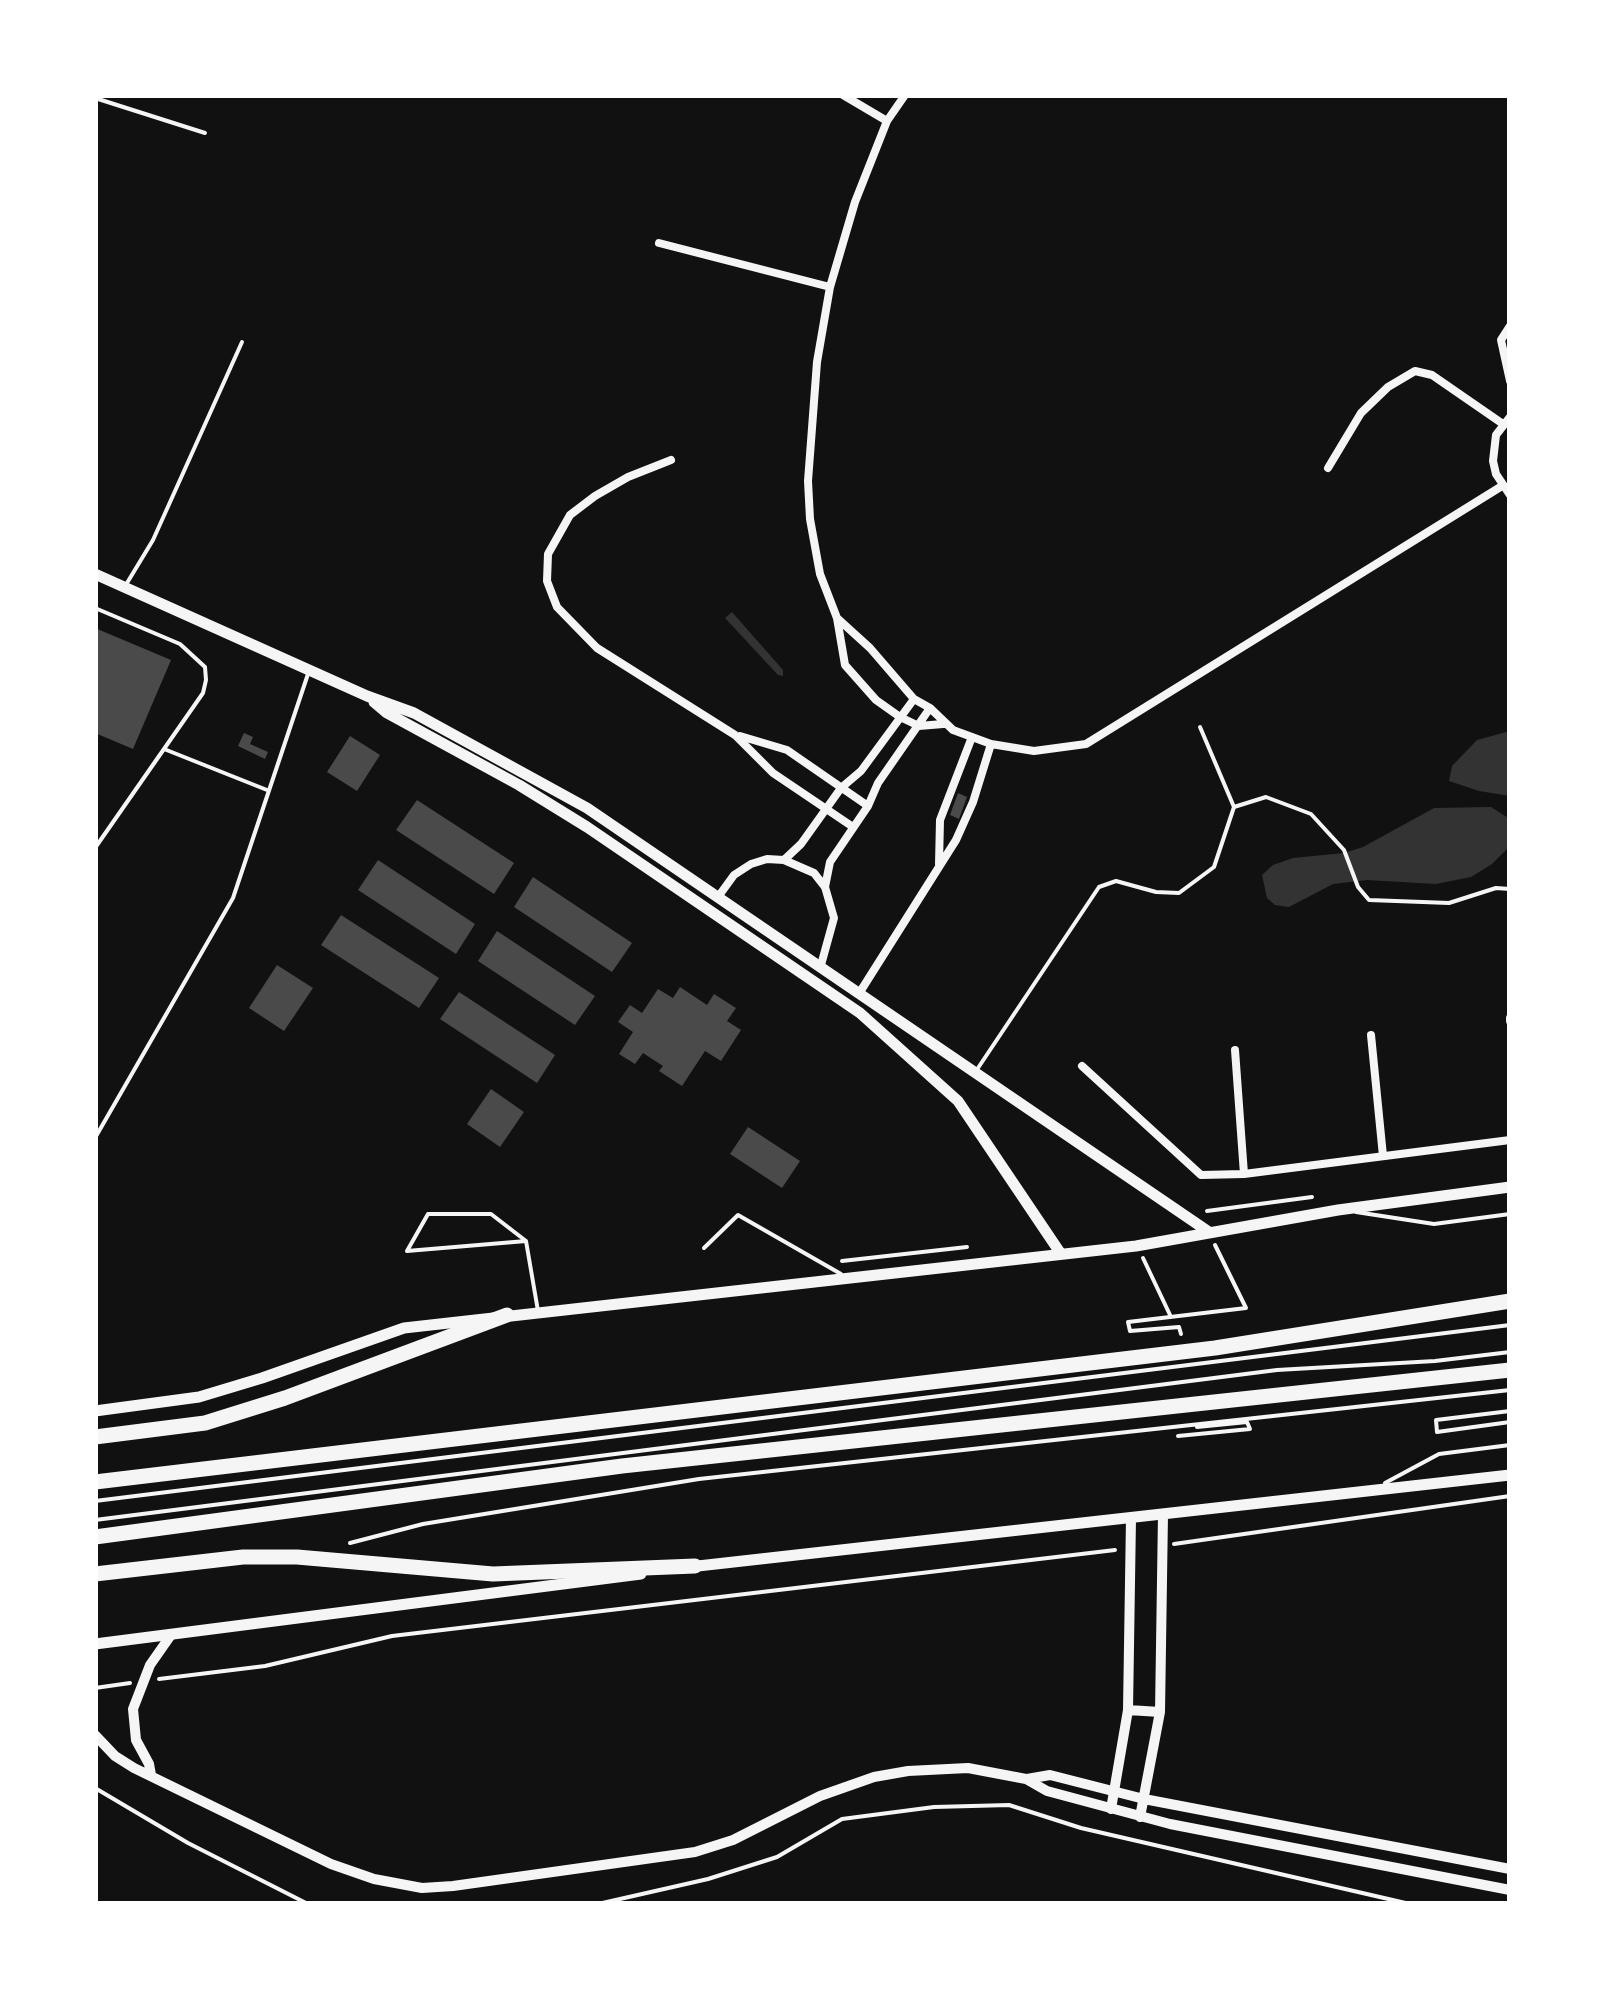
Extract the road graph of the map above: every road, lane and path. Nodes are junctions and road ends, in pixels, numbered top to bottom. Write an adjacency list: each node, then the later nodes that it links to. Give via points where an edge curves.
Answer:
1 (843, 95): 4 (street)
2 (905, 95): 4 (street)
3 (95, 98): 5 (lane)
4 (887, 121): 7 (street)
5 (205, 133)
6 (659, 243): 7 (street)
7 (830, 287): 19 (street, via 808,481 820,574)
8 (1510, 326): 10 (street, via 1501,340)
9 (242, 342): 17 (lane, via 153,540)
10 (1510, 381)
11 (1507, 420): 13 (street, via 1414,371 1361,413); 14 (street, via 1493,448)
12 (671, 460): 28 (street, via 628,476 570,516 548,554 548,581 558,607 597,648)
13 (1328, 468)
14 (1502, 486): 15 (street); 30 (street, via 1086,744 1034,751)
15 (1510, 495)
16 (95, 574): 17 (main road)
17 (125, 587): 20 (main road)
18 (95, 608): 31 (lane, via 180,644 204,667 203,693)
19 (837, 618): 22 (street); 24 (street, via 845,665)
20 (309, 670): 21 (main road); 33 (lane)
21 (367, 696): 43 (main road, via 414,713 587,808); 61 (main road, via 587,828 860,1013 958,1101)
22 (914, 699): 23 (street); 24 (street)
23 (930, 708): 25 (street); 26 (street)
24 (900, 716): 26 (street); 32 (street)
25 (942, 724): 26 (street); 29 (street)
26 (919, 726): 34 (street)
27 (1200, 726): 35 (lane)
28 (736, 735): 32 (street, via 787,750); 36 (street, via 774,773)
29 (972, 737): 30 (street); 40 (street, via 940,820)
30 (992, 744): 40 (street, via 974,802)
31 (164, 749): 33 (lane); 38 (lane)
32 (841, 788): 34 (street); 36 (street)
33 (268, 791): 50 (lane, via 233,898)
34 (868, 806): 37 (street)
35 (1234, 806): 42 (lane, via 1266,797 1310,814 1344,850 1369,900 1449,903); 49 (lane, via 1214,867 1178,893 1116,880 1099,887)
36 (826, 809): 37 (street); 39 (street)
37 (853, 828): 41 (street, via 830,862)
38 (95, 848)
39 (784, 860): 41 (street); 43 (street, via 750,864)
40 (939, 864): 45 (street)
41 (825, 886): 44 (street, via 834,918)
42 (1510, 889)
43 (718, 897): 44 (main road)
44 (821, 965): 45 (main road)
45 (860, 992): 49 (main road)
46 (1371, 1036): 52 (street)
47 (1235, 1050): 53 (street)
48 (1082, 1066): 53 (street, via 1201,1175)
49 (976, 1072): 57 (main road)
50 (95, 1138)
51 (1510, 1140): 52 (street)
52 (1383, 1156): 53 (street)
53 (1244, 1174)
54 (1510, 1187): 55 (main road)
55 (1338, 1210): 56 (lane, via 1434,1224); 57 (main road)
56 (1510, 1214)
57 (1209, 1232): 59 (main road); 66 (path, via 1246,1308)
58 (526, 1241): 58 (lane, via 490,1214 428,1214 407,1251); 64 (lane)
59 (1136, 1246): 61 (main road); 66 (path)
60 (704, 1248): 62 (lane, via 738,1215)
61 (1061, 1254): 62 (main road)
62 (845, 1276): 64 (main road)
63 (1510, 1301): 80 (highway, via 1214,1348)
64 (538, 1312): 65 (main road)
65 (507, 1314): 72 (main road, via 404,1328 198,1397); 77 (highway, via 205,1423)
66 (1172, 1317): 68 (path, via 1128,1322 1130,1332)
67 (1510, 1325): 83 (lane)
68 (1179, 1327)
69 (1510, 1352): 86 (lane, via 1277,1370)
70 (1510, 1370): 87 (highway, via 622,1466)
71 (1510, 1390): 74 (path)
72 (95, 1411)
73 (1510, 1411): 75 (path, via 1436,1420 1437,1432)
74 (1244, 1420): 76 (path, via 1227,1424 1211,1428 1194,1432 1178,1436 1250,1429 1247,1422 1231,1424 1214,1426); 88 (path, via 699,1479 423,1524)
75 (1510, 1422)
76 (1198, 1428)
77 (95, 1437)
78 (1510, 1446): 81 (lane, via 1439,1454)
79 (1510, 1475): 81 (main road)
80 (95, 1482)
81 (1372, 1490): 84 (main road)
82 (1510, 1496): 89 (path)
83 (95, 1501)
84 (1164, 1514): 85 (main road); 89 (street)
85 (1132, 1518): 90 (street); 91 (main road)
86 (95, 1520)
87 (95, 1536)
88 (351, 1543)
89 (1163, 1545): 98 (street)
90 (1132, 1548): 95 (path, via 392,1636 266,1666); 97 (street)
91 (695, 1566): 92 (highway, via 493,1574 279,1557); 93 (main road)
92 (95, 1574)
93 (170, 1635): 94 (main road); 95 (street)
94 (95, 1644)
95 (142, 1681): 96 (path); 100 (street, via 133,1709 136,1740)
96 (95, 1688)
97 (1128, 1710): 98 (street); 103 (street)
98 (1160, 1712): 104 (street)
99 (95, 1734): 100 (street, via 115,1756)
100 (151, 1775): 101 (street, via 331,1864 422,1888 695,1852 820,1796 891,1774 968,1768)
101 (1026, 1780): 103 (street, via 1050,1775); 105 (street)
102 (95, 1788): 109 (path)
103 (1114, 1792): 104 (street); 105 (street)
104 (1144, 1799): 106 (street); 107 (street)
105 (1111, 1809): 106 (street)
106 (1140, 1817): 108 (street)
107 (1510, 1869)
108 (1510, 1890)
109 (308, 1904)
110 (598, 1904): 111 (path, via 777,1857 842,1820 1009,1805 1081,1828)
111 (1410, 1904)

